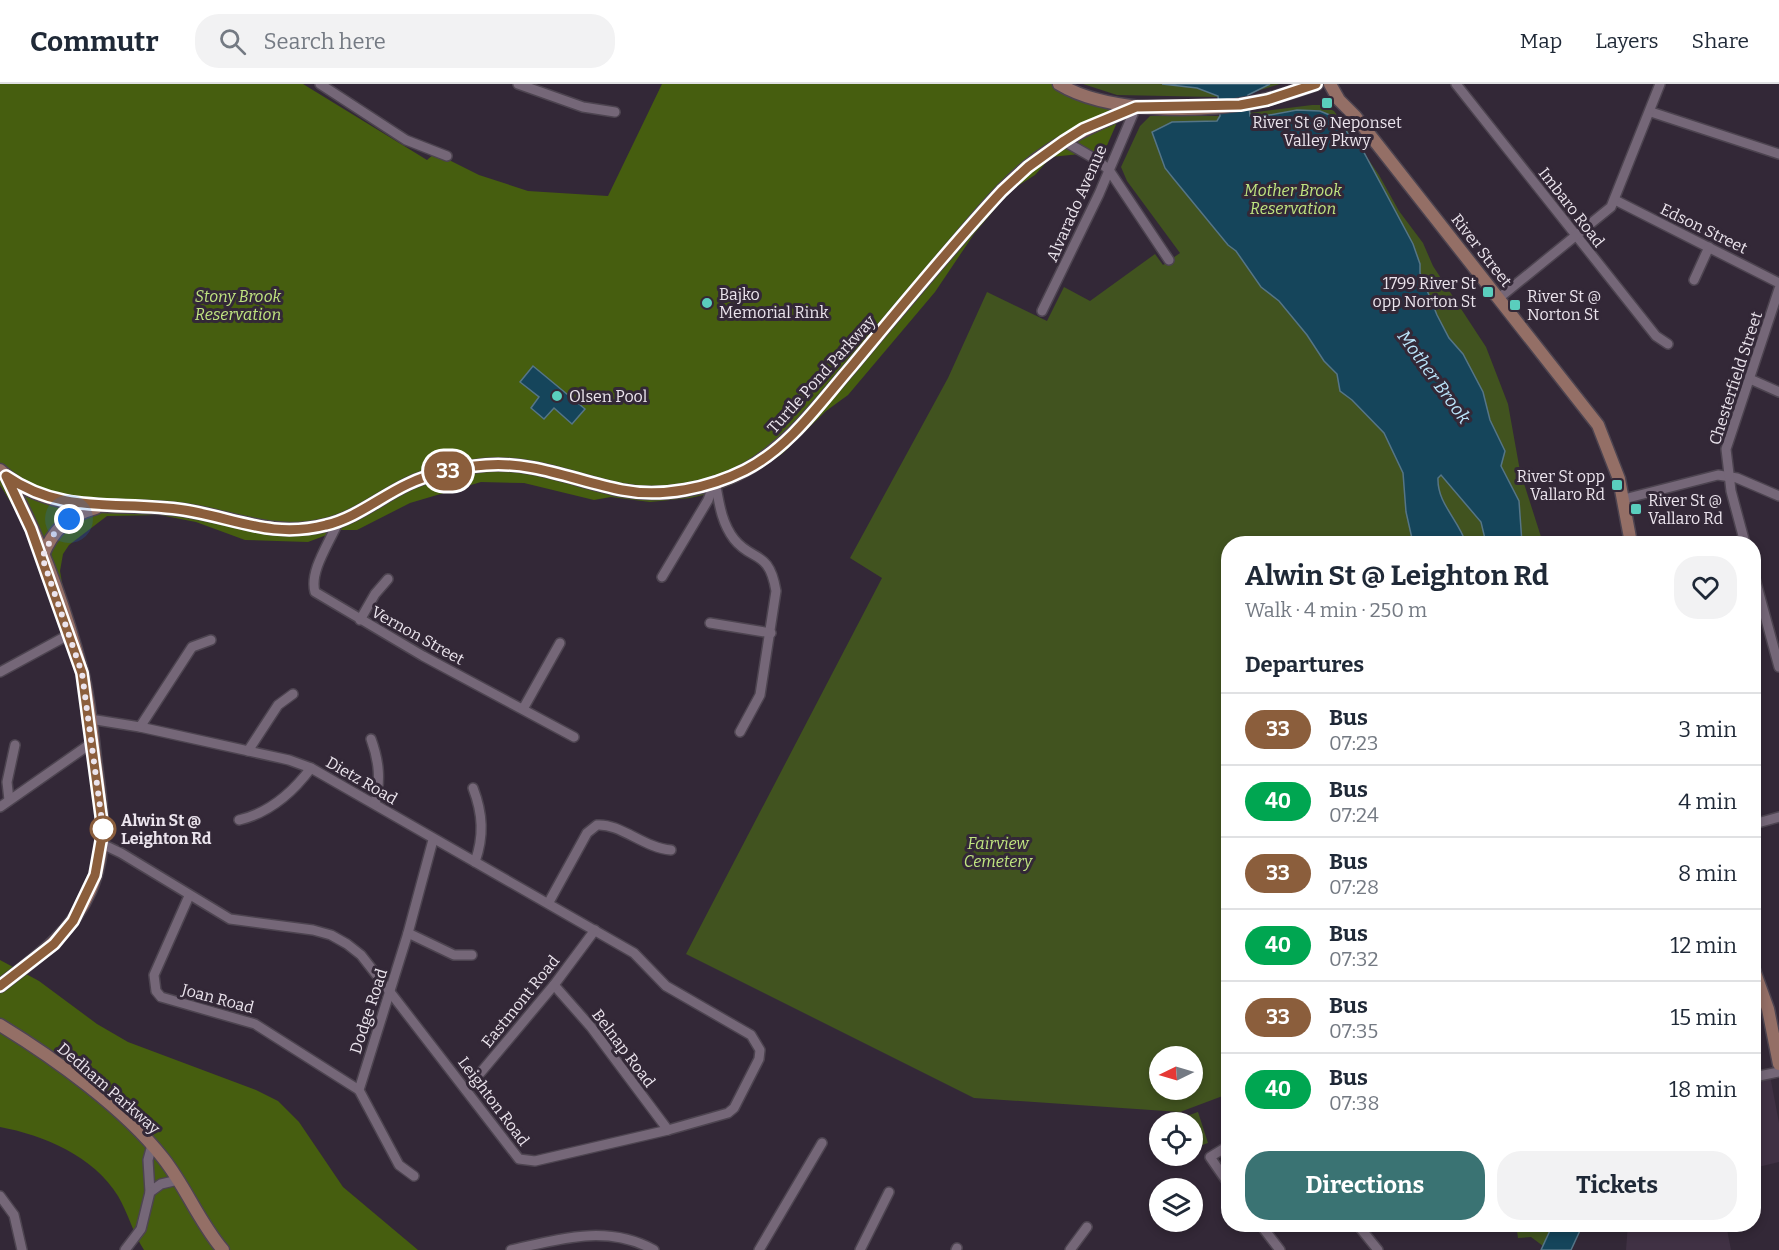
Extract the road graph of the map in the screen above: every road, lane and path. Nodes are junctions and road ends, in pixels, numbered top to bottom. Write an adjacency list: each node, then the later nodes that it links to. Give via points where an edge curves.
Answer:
1 (320, 84): 15 (street, via 406,140)
2 (518, 84): 10 (street, via 583,107)
3 (1059, 84): 8 (main road)
4 (1317, 84): 9 (main road, via 1253,102)
5 (1330, 84): 24 (main road, River Street)
6 (1456, 84): 18 (street, Imbaro Road)
7 (1660, 84): 11 (street)
8 (1106, 103): 9 (main road); 12 (main road, Turtle Pond Parkway)
9 (1136, 107): 12 (main road, Turtle Pond Parkway); 16 (street, Alvarado Avenue)
10 (615, 112)
11 (1651, 112): 14 (street); 17 (street)
12 (1083, 129): 13 (main road, Turtle Pond Parkway)
13 (1064, 141): 16 (street); 31 (main road, Turtle Pond Parkway, via 1024,170 996,197 788,439 747,469)
14 (1779, 154)
15 (447, 156)
16 (1109, 170): 20 (street); 25 (street, Alvarado Avenue)
17 (1615, 200): 18 (street); 19 (street, Edson Street)
18 (1577, 237): 24 (street); 26 (street, Imbaro Road, via 1656,336)
19 (1709, 247): 21 (street); 22 (street, Edson Street)
20 (1169, 260)
21 (1694, 280)
22 (1779, 283)
23 (1779, 289): 27 (street, Chesterfield Street)
24 (1499, 298): 33 (main road, River Street, via 1598,425 1615,464)
25 (1042, 311)
26 (1668, 344)
27 (1750, 380): 28 (street); 30 (street, Chesterfield Street, via 1726,449)
28 (1779, 392)
29 (3, 473): 34 (main road, Turtle Pond Parkway, via 25,489 50,498); 38 (main road, via 22,505)
30 (1729, 476): 32 (street); 33 (street, via 1712,476); 37 (street, Chesterfield Street)
31 (716, 481): 35 (main road, Turtle Pond Parkway, via 674,492 625,491 524,466 487,465 424,477); 39 (street); 44 (street, via 722,519 729,531 736,542 764,561 774,578)
32 (1779, 496)
33 (1623, 499): 36 (main road, River Street)
34 (103, 506): 35 (main road, Turtle Pond Parkway, via 186,510 281,531); 38 (main road, via 63,524)
35 (338, 522): 42 (street, Vernon Street, via 313,584 315,592)
36 (1630, 536)
37 (1743, 536)
38 (42, 557): 45 (main road)
39 (662, 577)
40 (388, 579): 42 (street)
41 (1761, 600): 48 (street)
42 (360, 620): 51 (street, Vernon Street)
43 (710, 623): 44 (street)
44 (771, 633): 54 (street, via 760,695)
45 (70, 634): 49 (street); 52 (main road)
46 (211, 640): 53 (street, via 192,647)
47 (560, 643): 51 (street)
48 (1779, 667)
49 (0, 672)
50 (293, 694): 59 (street, via 278,705)
51 (524, 709): 55 (street, Vernon Street)
52 (90, 719): 53 (street, Dietz Road); 57 (main road)
53 (141, 727): 59 (street, Dietz Road)
54 (740, 732)
55 (574, 737)
56 (371, 739): 63 (street, via 378,757 379,788)
57 (93, 742): 62 (street); 69 (main road)
58 (15, 745): 62 (street, via 7,782)
59 (248, 751): 60 (street, Dietz Road)
60 (311, 768): 63 (street, Dietz Road); 66 (street, via 260,815)
61 (473, 788): 71 (street, via 481,809 482,842)
62 (9, 800): 64 (street)
63 (375, 803): 68 (street, Dietz Road)
64 (0, 807)
65 (1779, 817): 67 (street)
66 (239, 820)
67 (1761, 822)
68 (433, 840): 71 (street, Dietz Road); 75 (street, Dodge Road)
69 (102, 844): 72 (street, Leighton Road, via 122,852); 78 (main road, via 90,890 73,921 54,944)
70 (671, 850): 73 (street, via 655,849 608,826 597,825 587,833)
71 (475, 862): 73 (street, Dietz Road)
72 (189, 896): 79 (street, Leighton Road, via 230,919 331,935 361,955); 86 (street, Joan Road, via 154,975 161,997 255,1024)
73 (549, 902): 74 (street, Dietz Road)
74 (595, 930): 77 (street, Eastmont Road); 88 (street, Leighton Road, via 634,953 666,986 751,1035 760,1050 734,1108)
75 (408, 933): 76 (street, via 454,955); 79 (street, Dodge Road)
76 (472, 955)
77 (554, 985): 87 (street, Eastmont Road); 88 (street, Belnap Road, via 591,1027)
78 (0, 986)
79 (390, 992): 86 (street, Dodge Road); 87 (street, Leighton Road)
80 (1761, 1000): 82 (main road)
81 (0, 1025): 90 (main road, Dedham Parkway, via 74,1076)
82 (1776, 1030): 83 (main road)
83 (1779, 1064)
84 (1779, 1072): 85 (street)
85 (1761, 1076)
86 (359, 1090): 93 (street, via 399,1165)
87 (466, 1090): 88 (street, Leighton Road, via 513,1154 526,1161)
88 (668, 1130)
89 (822, 1143): 106 (street)
90 (152, 1145): 94 (main road, Dedham Parkway); 95 (street, via 148,1160)
91 (1221, 1150): 92 (street, via 1210,1157)
92 (1221, 1173)
93 (414, 1176)
94 (178, 1180): 95 (street, via 161,1184); 103 (main road, Dedham Parkway)
95 (150, 1192): 102 (street, via 141,1229)
96 (890, 1192): 107 (street)
97 (0, 1196): 101 (street, via 14,1215)
98 (1087, 1227): 108 (street)
99 (1266, 1232): 109 (street)
100 (1364, 1232): 110 (street)
101 (22, 1250)
102 (125, 1250)
103 (223, 1250)
104 (511, 1250): 105 (street, via 569,1236 596,1234 623,1237)
105 (654, 1250)
106 (759, 1250)
107 (860, 1250)
108 (1070, 1250)
109 (1280, 1250)
110 (1378, 1250)

